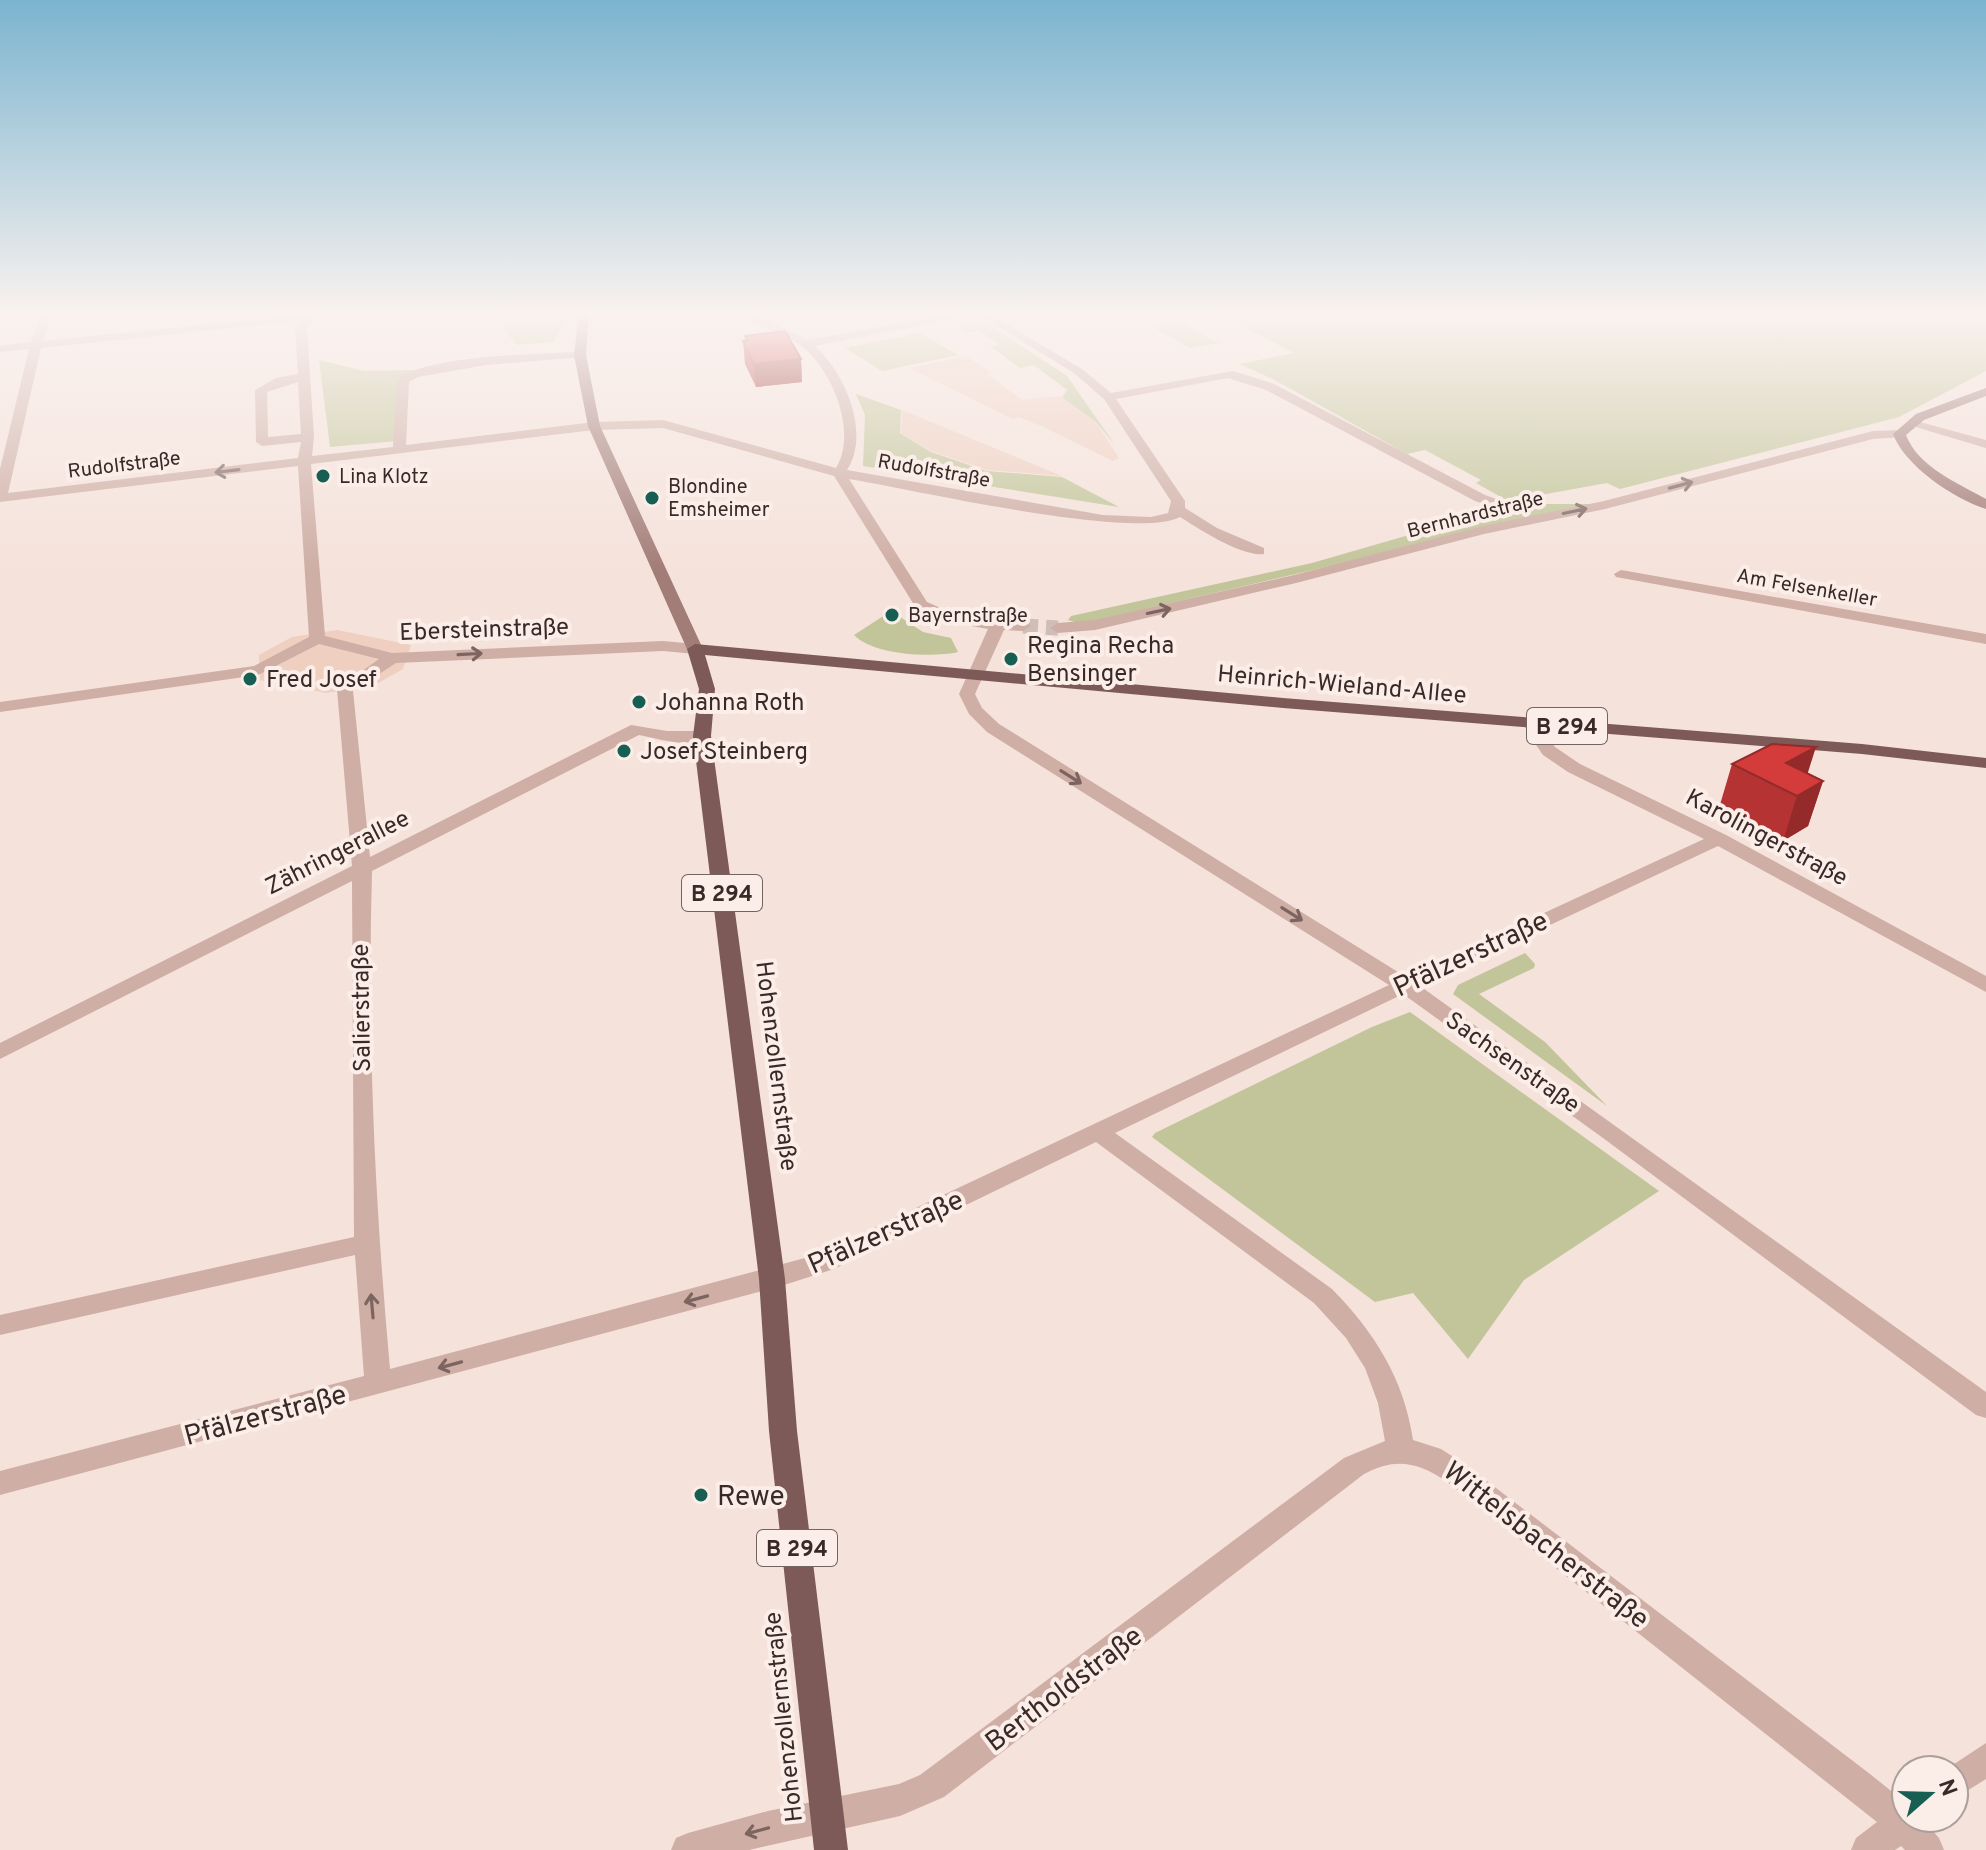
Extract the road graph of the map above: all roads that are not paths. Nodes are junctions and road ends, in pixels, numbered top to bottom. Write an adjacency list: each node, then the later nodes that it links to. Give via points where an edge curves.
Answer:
1 (23, 399): 18 (street)
2 (261, 399): 13 (street, via 262,442)
3 (305, 399): 13 (street)
4 (402, 399): 15 (street)
5 (589, 399): 11 (main road, Hohenzollernstraße)
6 (841, 399): 17 (street, via 850,439 849,463)
7 (1110, 399): 21 (street, via 1178,501)
8 (1293, 399): 20 (street)
9 (1968, 399): 10 (main road)
10 (1913, 422): 12 (main road); 14 (street)
11 (594, 426): 15 (street, Rudolfstraße); 17 (street, Rudolfstraße, via 663,424); 31 (main road, Hohenzollernstraße)
12 (1899, 434): 19 (main road, via 1904,448 1922,465); 28 (street, Bernhardstraße, one-way to 12, via 1221,597 1866,436)
13 (308, 437): 16 (street)
14 (1986, 444)
15 (399, 451): 16 (street, Rudolfstraße)
16 (304, 462): 18 (street, Rudolfstraße, one-way to 18); 29 (street)
17 (839, 473): 22 (street, Rudolfstraße, via 1103,519); 26 (street, via 921,605 955,620)
18 (0, 498)
19 (1986, 505)
20 (1505, 507)
21 (1178, 510): 22 (street, Rudolfstraße); 23 (street)
22 (1151, 521): 23 (street, Rudolfstraße)
23 (1212, 531): 24 (street)
24 (1259, 551)
25 (1621, 574): 30 (street, Am Felsenkeller)
26 (998, 625): 27 (street); 33 (street)
27 (1023, 626)
28 (1058, 628)
29 (317, 639): 32 (street, Ebersteinstraße); 34 (street, via 258,670)
30 (1986, 639)
31 (695, 649): 32 (street, Ebersteinstraße, one-way to 31); 33 (main road, Heinrich-Wieland-Allee / B 294); 36 (main road, Hohenzollernstraße / B 294, via 707,689)
32 (392, 658): 39 (street, Salierstraße, via 345,689)
33 (974, 676): 35 (main road, Heinrich-Wieland-Allee / B 294); 40 (street, Sachsenstraße, one-way to 40, via 969,701 1005,735)
34 (0, 707)
35 (1539, 723): 37 (main road, Heinrich-Wieland-Allee / B 294); 38 (street, Karolingerstraße, via 1541,739 1559,759)
36 (702, 736): 39 (street, Zähringerallee, via 637,729); 45 (main road, Hohenzollernstraße / B 294)
37 (1986, 763)
38 (1719, 839): 40 (street, Pfälzerstraße); 41 (street, Karolingerstraße)
39 (362, 870): 42 (street, Zähringerallee); 44 (street, Salierstraße)
40 (1404, 985): 43 (street, Pfälzerstraße); 48 (street, Sachsenstraße)
41 (1986, 985)
42 (0, 1052)
43 (1098, 1132): 45 (street, Pfälzerstraße, via 825,1262); 49 (street, via 1323,1296 1355,1329 1385,1375)
44 (366, 1243): 46 (street); 47 (street, Salierstraße, one-way to 44)
45 (772, 1279): 47 (street, Pfälzerstraße, one-way to 47); 52 (main road, Hohenzollernstraße / B 294, via 783,1431)
46 (0, 1325)
47 (378, 1383): 50 (street, Pfälzerstraße)
48 (1986, 1407)
49 (1400, 1449): 51 (street, Wittelsbacherstraße, via 1438,1460 1456,1473); 52 (street, Bertholdstraße, via 1370,1455 1354,1466 932,1786 900,1800)
50 (0, 1483)
51 (1890, 1809)
52 (827, 1816): 54 (street, Bertholdstraße, one-way to 54); 55 (main road, Hohenzollernstraße / B 294)
53 (1890, 1833): 56 (street)
54 (688, 1850)
55 (831, 1850)
56 (1868, 1850)

